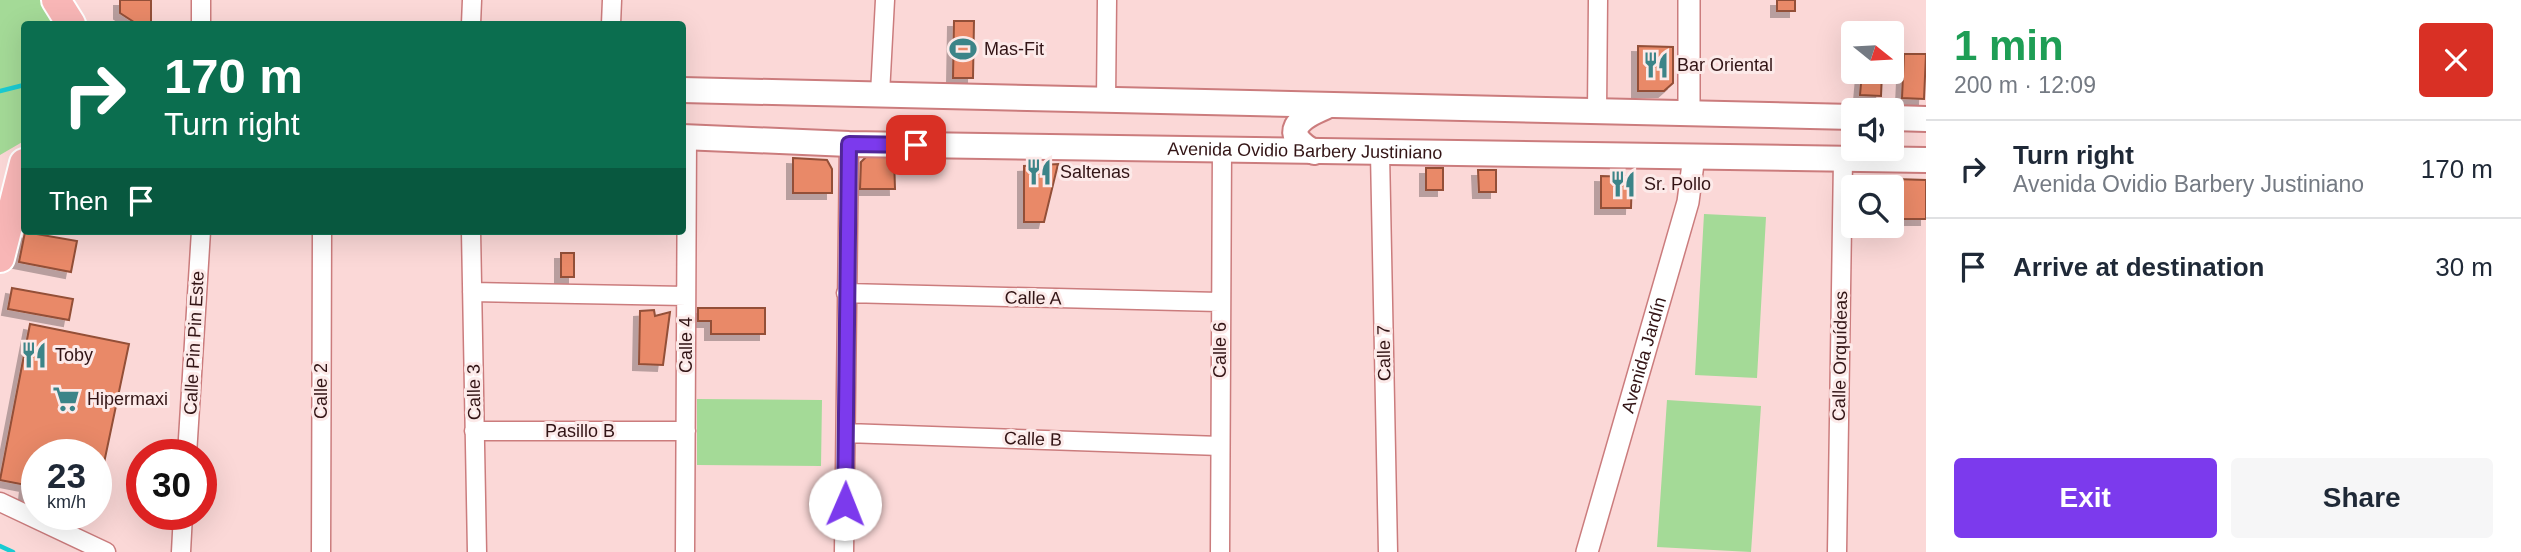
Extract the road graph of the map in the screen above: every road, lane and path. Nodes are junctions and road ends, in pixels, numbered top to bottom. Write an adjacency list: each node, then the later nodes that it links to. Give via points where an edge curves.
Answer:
1 (201, 0): 8 (street)
2 (472, 0): 9 (street)
3 (612, 0): 10 (street)
4 (885, 0): 12 (street)
5 (1108, 0): 13 (street)
6 (1598, 0): 16 (street)
7 (1689, 0): 17 (street)
8 (201, 21)
9 (471, 21)
10 (611, 21)
11 (686, 90): 12 (main road)
12 (880, 94): 13 (main road)
13 (1106, 100): 14 (main road)
14 (1272, 104): 15 (main road); 24 (main road, via 1283,111 1287,126)
15 (1329, 106): 16 (main road); 25 (main road, via 1301,118 1296,127 1300,145)
16 (1597, 111): 17 (main road)
17 (1689, 111): 18 (main road)
18 (1841, 117)
19 (1904, 118): 20 (main road)
20 (1926, 119)
21 (686, 137): 22 (main road, Avenida Ovidio Barbery Justiniano)
22 (849, 144): 23 (main road, Avenida Ovidio Barbery Justiniano); 41 (street)
23 (1222, 148): 24 (main road, Avenida Ovidio Barbery Justiniano); 43 (street, Calle 6)
24 (1266, 148): 25 (main road, Avenida Ovidio Barbery Justiniano)
25 (1314, 152): 26 (main road, Avenida Ovidio Barbery Justiniano)
26 (1380, 153): 27 (main road, Avenida Ovidio Barbery Justiniano); 58 (street, Calle 7)
27 (1694, 156): 28 (main road, Avenida Ovidio Barbery Justiniano); 59 (street, Avenida Jardín, via 1688,202)
28 (1841, 159)
29 (1904, 160): 30 (main road, Avenida Ovidio Barbery Justiniano)
30 (1926, 160)
31 (1843, 161): 60 (street, Calle Orquídeas)
32 (21, 164): 33 (highway)
33 (0, 174)
34 (21, 175): 39 (highway)
35 (201, 235): 47 (street, Calle Pin Pin Este)
36 (322, 235): 53 (street, Calle 2)
37 (471, 235): 40 (street, Calle 3)
38 (686, 235): 42 (street, Calle 4)
39 (0, 258)
40 (472, 292): 42 (street); 44 (street, Calle 3)
41 (846, 293): 43 (street, Calle A); 46 (street)
42 (686, 296): 45 (street, Calle 4)
43 (1219, 302): 48 (street, Calle 6)
44 (474, 431): 45 (street, Pasillo B); 54 (street, Calle 3)
45 (685, 431): 55 (street, Calle 4)
46 (846, 433): 48 (street, Calle B); 56 (street)
47 (188, 439)
48 (1220, 446): 57 (street, Calle 6)
49 (0, 502): 51 (street)
50 (182, 530): 52 (street)
51 (106, 552)
52 (181, 552)
53 (321, 552)
54 (477, 552)
55 (685, 552)
56 (844, 552)
57 (1220, 552)
58 (1388, 552)
59 (1587, 552)
60 (1837, 552)

